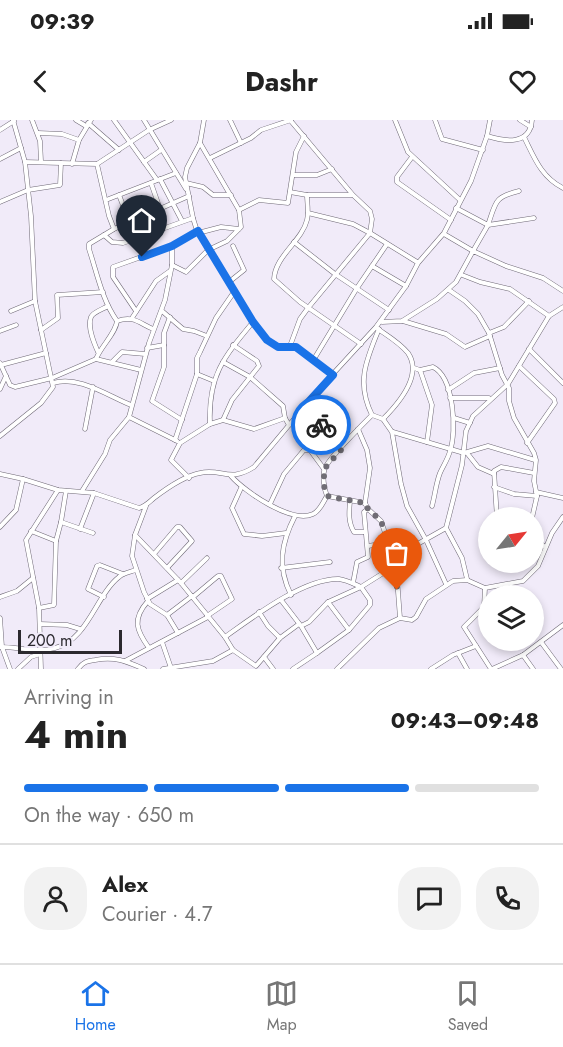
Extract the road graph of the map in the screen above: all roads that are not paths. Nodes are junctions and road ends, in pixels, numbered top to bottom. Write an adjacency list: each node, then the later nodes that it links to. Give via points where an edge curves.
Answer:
1 (32, 120): 19 (street)
2 (76, 120): 15 (street)
3 (144, 120): 18 (street)
4 (171, 120): 18 (street)
5 (204, 120): 25 (street)
6 (230, 120): 26 (street)
7 (395, 120): 31 (street)
8 (435, 120): 30 (street, via 442,140)
9 (490, 120): 21 (street)
10 (520, 120): 16 (street)
11 (531, 120): 16 (street)
12 (13, 121): 17 (street); 27 (street)
13 (117, 121): 24 (street)
14 (292, 121): 20 (street); 26 (street, via 261,130)
15 (88, 123): 23 (street); 28 (street)
16 (531, 127): 22 (street)
17 (0, 130)
18 (149, 130): 24 (street); 29 (street)
19 (38, 134): 23 (street, via 62,134); 34 (street)
20 (304, 136): 40 (street); 42 (street, via 296,152)
21 (488, 136): 22 (street, via 504,141); 30 (street)
22 (524, 137): 46 (street, via 543,173)
23 (79, 140): 38 (street)
24 (130, 143): 28 (street); 36 (street)
25 (200, 143): 32 (street); 45 (street, via 187,168)
26 (241, 143): 32 (street)
27 (21, 147): 33 (street); 35 (street)
28 (119, 150): 39 (street)
29 (161, 150): 36 (street); 41 (street)
30 (483, 150): 57 (street)
31 (412, 157): 57 (street); 66 (street, via 397,182)
32 (210, 158): 52 (street)
33 (0, 159)
34 (41, 161): 35 (street); 37 (street)
35 (25, 162): 48 (street)
36 (144, 162): 43 (street)
37 (61, 163): 38 (street); 48 (street, via 60,185)
38 (72, 164): 39 (street)
39 (97, 164): 56 (street)
40 (332, 169): 42 (street, via 317,175); 54 (street)
41 (176, 173): 43 (street); 47 (street)
42 (293, 175): 50 (street)
43 (159, 179): 44 (street); 59 (street)
44 (151, 183): 51 (street); 60 (street)
45 (186, 183): 47 (street); 52 (street, via 203,187 213,195)
46 (563, 188)
47 (186, 189): 55 (street)
48 (28, 190): 58 (street); 94 (street)
49 (519, 191): 69 (street, via 496,200)
50 (290, 192): 53 (street); 62 (street, via 288,203 259,200)
51 (119, 195): 56 (street); 68 (street)
52 (231, 195): 62 (street)
53 (307, 195): 54 (street); 63 (street)
54 (353, 195): 73 (street, via 370,211)
55 (189, 196): 59 (street); 64 (street)
56 (106, 200): 70 (street)
57 (460, 200): 61 (street)
58 (0, 202)
59 (172, 202): 60 (street); 67 (street)
60 (160, 208): 68 (street)
61 (456, 208): 66 (street); 69 (street)
62 (239, 210): 71 (street)
63 (308, 213): 73 (street, via 353,224); 76 (street)
64 (193, 218): 67 (street); 72 (street)
65 (534, 218): 69 (street)
66 (451, 220): 74 (street)
67 (183, 221): 75 (street, via 123,243 112,242)
68 (130, 223): 70 (street)
69 (488, 225): 81 (street)
70 (114, 229): 75 (street)
71 (239, 229): 72 (street, via 221,227); 80 (street)
72 (198, 232): 78 (street); 80 (street)
73 (370, 233): 77 (street); 85 (street)
74 (444, 233): 81 (street); 82 (street)
75 (104, 235): 92 (street, via 91,242 89,249)
76 (294, 242): 85 (street); 98 (street, via 274,272 274,279)
77 (387, 244): 82 (street); 83 (street)
78 (172, 246): 84 (street); 101 (street, via 113,268 113,277)
79 (232, 246): 87 (street, via 244,270)
80 (208, 250): 84 (street, via 186,272); 87 (street)
81 (473, 251): 86 (street); 91 (street, via 543,278)
82 (418, 262): 88 (street)
83 (372, 266): 88 (street); 89 (street)
84 (171, 268): 101 (street, via 156,281); 102 (street)
85 (335, 274): 89 (street); 98 (street)
86 (462, 275): 90 (street); 95 (street, via 510,289)
87 (229, 282): 93 (street)
88 (406, 286): 99 (street)
89 (357, 288): 99 (street); 111 (street)
90 (448, 290): 107 (street); 116 (street, via 472,309)
91 (563, 291)
92 (103, 292): 96 (street); 114 (street, via 57,295 58,318)
93 (234, 292): 108 (street); 117 (street)
94 (35, 300): 100 (street); 114 (street)
95 (529, 301): 103 (street); 116 (street, via 504,327)
96 (108, 306): 106 (street); 125 (street, via 90,319)
97 (563, 307): 103 (street)
98 (308, 308): 111 (street); 121 (street)
99 (389, 310): 109 (street)
100 (11, 311)
101 (136, 311): 105 (street)
102 (162, 311): 104 (street); 113 (street)
103 (549, 316): 123 (street)
104 (170, 317): 117 (street, via 185,330); 119 (street)
105 (132, 318): 106 (street); 113 (street)
106 (117, 321): 125 (street)
107 (402, 321): 109 (street); 116 (street, via 446,334 465,347)
108 (253, 322): 120 (street); 121 (street, via 272,344)
109 (381, 322): 112 (street)
110 (15, 326): 115 (street)
111 (334, 326): 118 (street); 128 (street)
112 (378, 328): 118 (street); 133 (street, via 403,347); 152 (street, via 363,381)
113 (153, 329): 122 (street)
114 (41, 330): 124 (street)
115 (0, 331)
116 (489, 335): 134 (street)
117 (207, 336): 137 (street, via 197,358)
118 (361, 344): 138 (street)
119 (164, 345): 122 (street); 157 (street, via 164,367 152,401)
120 (233, 345): 130 (street); 140 (street, via 259,363)
121 (290, 346): 128 (street)
122 (147, 348): 126 (street)
123 (529, 349): 132 (street); 143 (street)
124 (46, 353): 131 (street); 141 (street)
125 (98, 353): 127 (street)
126 (145, 354): 129 (street, via 122,352); 135 (street)
127 (96, 359): 129 (street); 141 (street)
128 (314, 359): 138 (street)
129 (112, 362): 135 (street)
130 (223, 362): 140 (street); 142 (street)
131 (1, 364): 139 (street)
132 (519, 366): 144 (street); 168 (street, via 555,403)
133 (414, 368): 136 (street); 156 (street, via 395,407)
134 (500, 368): 144 (street); 147 (street, via 474,374)
135 (141, 370): 150 (street)
136 (420, 370): 147 (street, via 436,368); 167 (street, via 432,405)
137 (197, 374): 142 (street); 157 (street)
138 (333, 375): 151 (street)
139 (6, 376): 141 (street, via 13,388); 146 (street)
140 (250, 376): 154 (street, via 283,406); 158 (street)
141 (52, 380): 145 (street); 165 (street, via 46,397)
142 (214, 381): 160 (street, via 209,398)
143 (563, 383)
144 (508, 384): 149 (street); 168 (street, via 512,411)
145 (93, 387): 150 (street); 162 (street)
146 (0, 389)
147 (448, 390): 148 (street)
148 (450, 398): 149 (street); 155 (street)
149 (490, 398): 159 (street)
150 (131, 405): 153 (street)
151 (304, 407): 161 (street); 169 (street)
152 (372, 415): 156 (street); 163 (street)
153 (129, 417): 166 (street); 184 (street, via 110,440)
154 (285, 418): 158 (street, via 254,429); 161 (street)
155 (454, 418): 159 (street); 170 (street)
156 (382, 419): 164 (street)
157 (182, 420): 166 (street)
158 (223, 420): 160 (street)
159 (470, 423): 171 (street)
160 (210, 424): 166 (street)
161 (289, 425): 177 (street, via 254,467)
162 (85, 429)
163 (358, 429): 169 (street); 190 (street, via 370,468)
164 (392, 432): 167 (street); 208 (street, via 407,506)
165 (0, 436)
166 (178, 442): 178 (street, via 171,460)
167 (427, 442): 170 (street)
168 (527, 443): 172 (street)
169 (341, 450): 173 (street)
170 (451, 450): 171 (street); 193 (street, via 439,476)
171 (466, 453): 172 (street, via 488,446); 176 (street, via 478,467); 201 (street)
172 (536, 460): 174 (street)
173 (324, 469): 187 (street); 191 (street, via 310,450 304,450 284,474)
174 (534, 473): 176 (street, via 501,467); 186 (street)
175 (0, 474): 179 (street)
176 (494, 474): 180 (street)
177 (231, 476): 178 (street, via 207,472); 181 (street)
178 (189, 478): 192 (street, via 162,492)
179 (23, 479): 182 (street); 200 (street, via 16,510)
180 (494, 487): 186 (street, via 514,494); 194 (street)
181 (241, 488): 191 (street); 206 (street, via 232,508 245,535)
182 (58, 490): 183 (street); 203 (street)
183 (66, 490): 184 (street); 199 (street)
184 (82, 491): 185 (street)
185 (94, 493): 192 (street, via 132,507); 202 (street)
186 (536, 494): 188 (street); 195 (street)
187 (327, 496): 189 (street); 197 (street, via 316,513)
188 (563, 498)
189 (350, 501): 190 (street); 204 (street, via 351,527 354,532)
190 (365, 503): 196 (street)
191 (270, 504): 197 (street)
192 (146, 506): 207 (street)
193 (432, 506)
194 (496, 507)
195 (534, 507)
196 (368, 509): 204 (street, via 364,513); 210 (street, via 381,521)
197 (295, 516): 206 (street)
198 (563, 518): 212 (street)
199 (62, 522): 202 (street); 209 (street)
200 (0, 527)
201 (447, 528): 208 (street); 222 (street, via 462,558)
202 (80, 529): 205 (street)
203 (31, 531): 209 (street); 221 (street, via 26,540)
204 (365, 532): 211 (street)
205 (93, 533)
206 (286, 533): 218 (street)
207 (135, 535): 213 (street); 219 (street)
208 (426, 540): 216 (street, via 414,546); 225 (street)
209 (56, 541): 236 (street, via 54,605)
210 (387, 543): 211 (street); 216 (street)
211 (368, 546): 224 (street, via 368,557 357,562)
212 (545, 547): 227 (street, via 538,566 523,581)
213 (154, 554): 217 (street); 217 (street, via 177,526 192,538)
214 (207, 558): 223 (street)
215 (330, 562): 218 (street)
216 (396, 566): 228 (street); 242 (street)
217 (167, 568): 223 (street)
218 (281, 568): 229 (street)
219 (135, 570): 220 (street); 233 (street)
220 (123, 574): 232 (street); 232 (street, via 97,566 88,588)
221 (33, 577): 231 (street, via 17,591); 236 (street)
222 (467, 579): 225 (street); 226 (street)
223 (180, 582): 230 (street); 233 (street)
224 (353, 583): 228 (street); 229 (street, via 328,580)
225 (446, 584): 242 (street, via 426,599 412,620)
226 (479, 585)
227 (501, 585)
228 (361, 587): 235 (street); 247 (street, via 370,605)
229 (291, 595): 234 (street)
230 (192, 596): 239 (street); 240 (street); 240 (street, via 221,576 232,599)
231 (0, 597)
232 (104, 597): 246 (street)
233 (148, 600): 239 (street); 256 (street, via 137,624)
234 (280, 600): 237 (street); 244 (street)
235 (328, 602): 244 (street, via 309,622); 247 (street)
236 (39, 608): 243 (street)
237 (259, 612): 249 (street); 250 (street)
238 (478, 613): 253 (street, via 465,626)
239 (167, 615): 248 (street)
240 (207, 617): 248 (street); 249 (street)
241 (0, 618): 255 (street)
242 (400, 618): 276 (street, via 379,628)
243 (40, 624): 246 (street); 259 (street)
244 (300, 625): 250 (street); 260 (street)
245 (563, 625): 251 (street)
246 (81, 630): 259 (street, via 68,644)
247 (349, 630): 260 (street)
248 (178, 633): 252 (street)
249 (225, 637): 257 (street)
250 (279, 638): 263 (street)
251 (544, 640)
252 (162, 642): 256 (street); 266 (street)
253 (476, 646): 261 (street); 279 (street)
254 (544, 646): 281 (street)
255 (1, 647): 259 (street); 268 (street)
256 (149, 648): 264 (street)
257 (233, 650): 266 (street, via 213,661); 267 (street)
258 (529, 651): 262 (street)
259 (40, 652): 269 (street); 270 (street)
260 (317, 653): 275 (street)
261 (458, 653): 277 (street); 278 (street)
262 (523, 655): 265 (street); 280 (street)
263 (264, 657): 267 (street); 274 (street)
264 (125, 661): 271 (street, via 108,657 85,662); 272 (street)
265 (503, 667): 279 (street)
266 (171, 668): 273 (street)
267 (255, 668)
268 (10, 669)
269 (18, 669)
270 (41, 669)
271 (78, 669)
272 (144, 669)
273 (163, 669)
274 (273, 669)
275 (293, 669)
276 (337, 669)
277 (430, 669)
278 (467, 669)
279 (492, 669)
280 (533, 669)
281 (561, 669)

